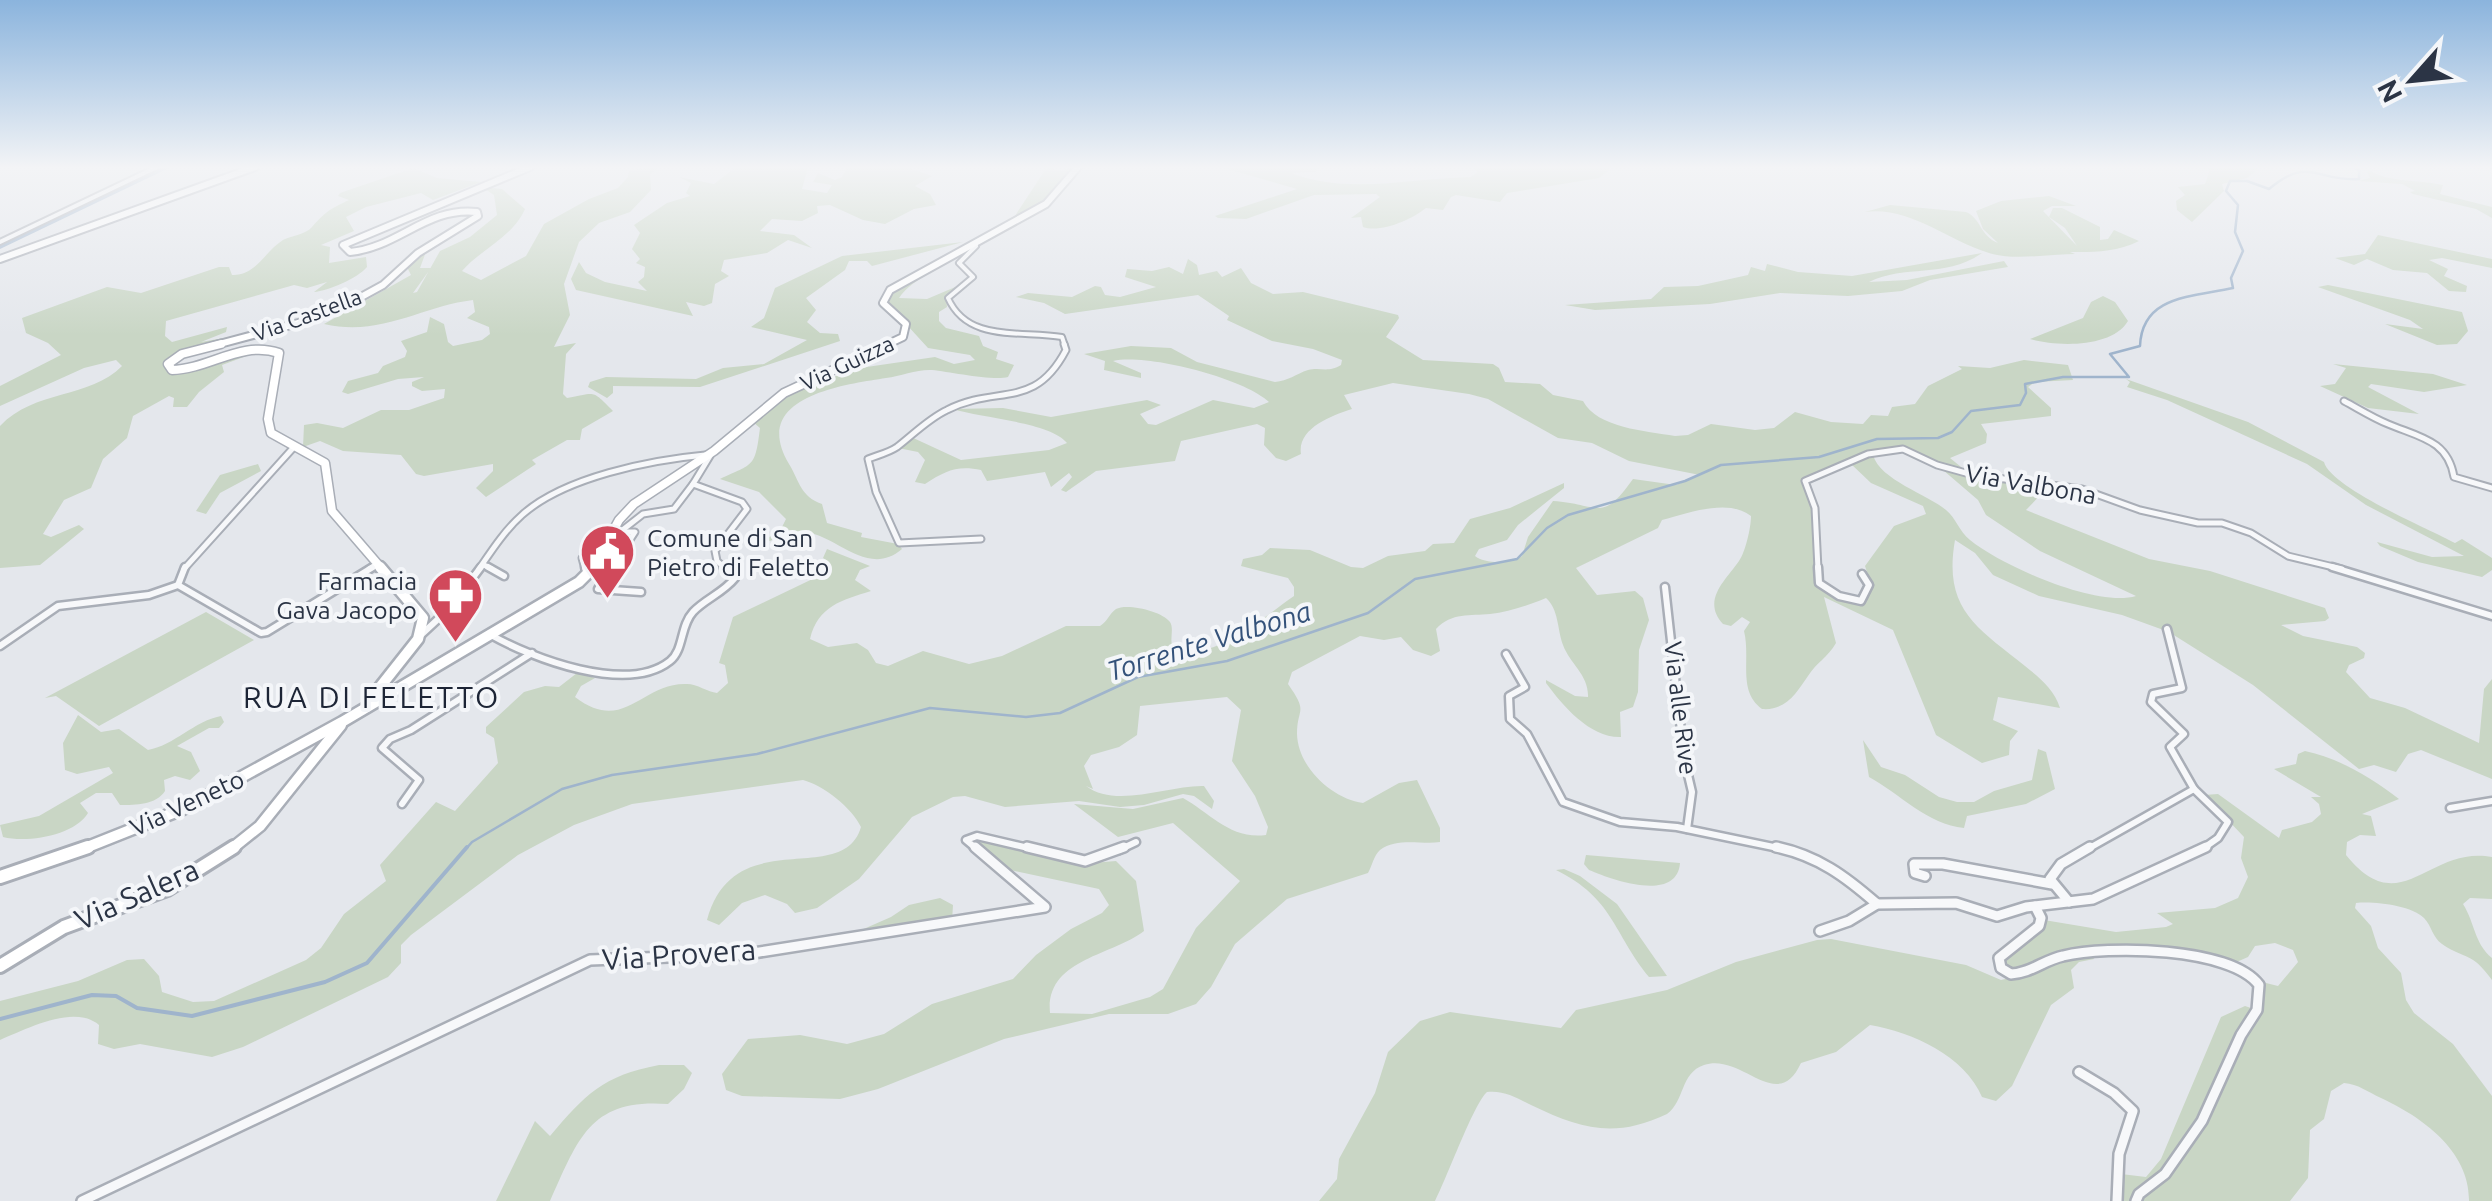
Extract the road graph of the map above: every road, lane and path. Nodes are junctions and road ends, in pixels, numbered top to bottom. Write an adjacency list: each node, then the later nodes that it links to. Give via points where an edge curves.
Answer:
1 (40, 223): 7 (street)
2 (99, 223): 9 (main road)
3 (396, 223): 4 (main road, Via Castella, via 343,245 350,252 371,250)
4 (424, 223)
5 (472, 223): 11 (main road, Via Castella, via 418,253 374,291 302,322 182,354 168,364 185,371 244,352 276,351 268,426)
6 (1009, 223): 8 (main road, Via Guizza)
7 (0, 242)
8 (973, 242): 12 (main road, Via Guizza, via 886,294 885,306 908,329 898,342 784,393); 16 (street, via 977,246 959,263 973,279 950,295 951,309 981,330 1062,337 1066,350 1055,375 1031,391 975,398 944,410 868,464 898,542)
9 (0, 259)
10 (2344, 401): 14 (street, via 2433,440 2451,458 2454,477)
11 (294, 447): 18 (main road, Via Castella, via 328,468 332,511); 23 (street, via 187,564)
12 (710, 453): 13 (street); 15 (main road, Via Guizza, via 628,509); 19 (street, via 543,499 513,524)
13 (693, 484): 15 (street, via 674,508 638,516); 31 (street, via 747,509 715,552 734,582 690,614 674,658 653,670 614,677)
14 (2492, 488)
15 (618, 532): 22 (main road, Via Guizza); 25 (street, via 635,532 598,589)
16 (981, 539)
17 (582, 558): 22 (street)
18 (378, 564): 23 (street, via 264,633); 29 (main road, Via Castella, via 418,610)
19 (484, 565): 21 (street); 29 (street, via 441,621)
20 (1862, 574): 26 (street, Via Valbona, via 1870,585 1861,601 1819,583 1815,508 1804,480 1896,448 1973,475 2082,490 2140,510 2222,523 2288,556)
21 (504, 576)
22 (588, 576): 28 (main road, Via Veneto)
23 (178, 585): 30 (street, via 145,599 56,607)
24 (1666, 588): 39 (street, Via alle Rive, via 1692,792)
25 (642, 592)
26 (2492, 616)
27 (2166, 630): 35 (street, via 2182,688 2153,694 2152,702 2184,734 2170,747)
28 (490, 634): 31 (street); 33 (main road, Via Veneto)
29 (420, 635): 33 (main road)
30 (0, 646)
31 (532, 653): 37 (street, via 382,748 419,780)
32 (1506, 654): 39 (street, via 1526,687 1510,696 1510,719 1527,734 1563,802 1610,820)
33 (364, 708): 34 (main road, Via Veneto)
34 (342, 722): 42 (main road, Via Veneto, via 172,814); 48 (main road, Via Salera, via 260,826 232,849 167,889 64,927)
35 (2194, 790): 43 (street, via 2071,858 2052,875); 44 (street, via 2228,822 2206,850)
36 (2492, 802): 38 (street)
37 (402, 804)
38 (2450, 808)
39 (1686, 829): 45 (street, via 1807,854)
40 (1136, 842): 50 (street, Via Provera, via 1085,861 977,836 966,840 1046,907 747,954 590,960)
41 (1924, 876): 43 (street, via 1914,864)
42 (0, 877)
43 (2052, 884): 44 (street)
44 (2070, 903): 46 (street)
45 (1877, 904): 46 (street, via 1956,903 1997,916); 47 (street)
46 (2035, 906): 52 (street, via 2039,926 1999,958 2011,974 2066,955 2143,954 2232,964 2258,985 2257,1010 2202,1122)
47 (1820, 931)
48 (0, 966)
49 (2079, 1072): 51 (street, via 2133,1111 2119,1154)
50 (82, 1201)
51 (2117, 1201)
52 (2136, 1201)

